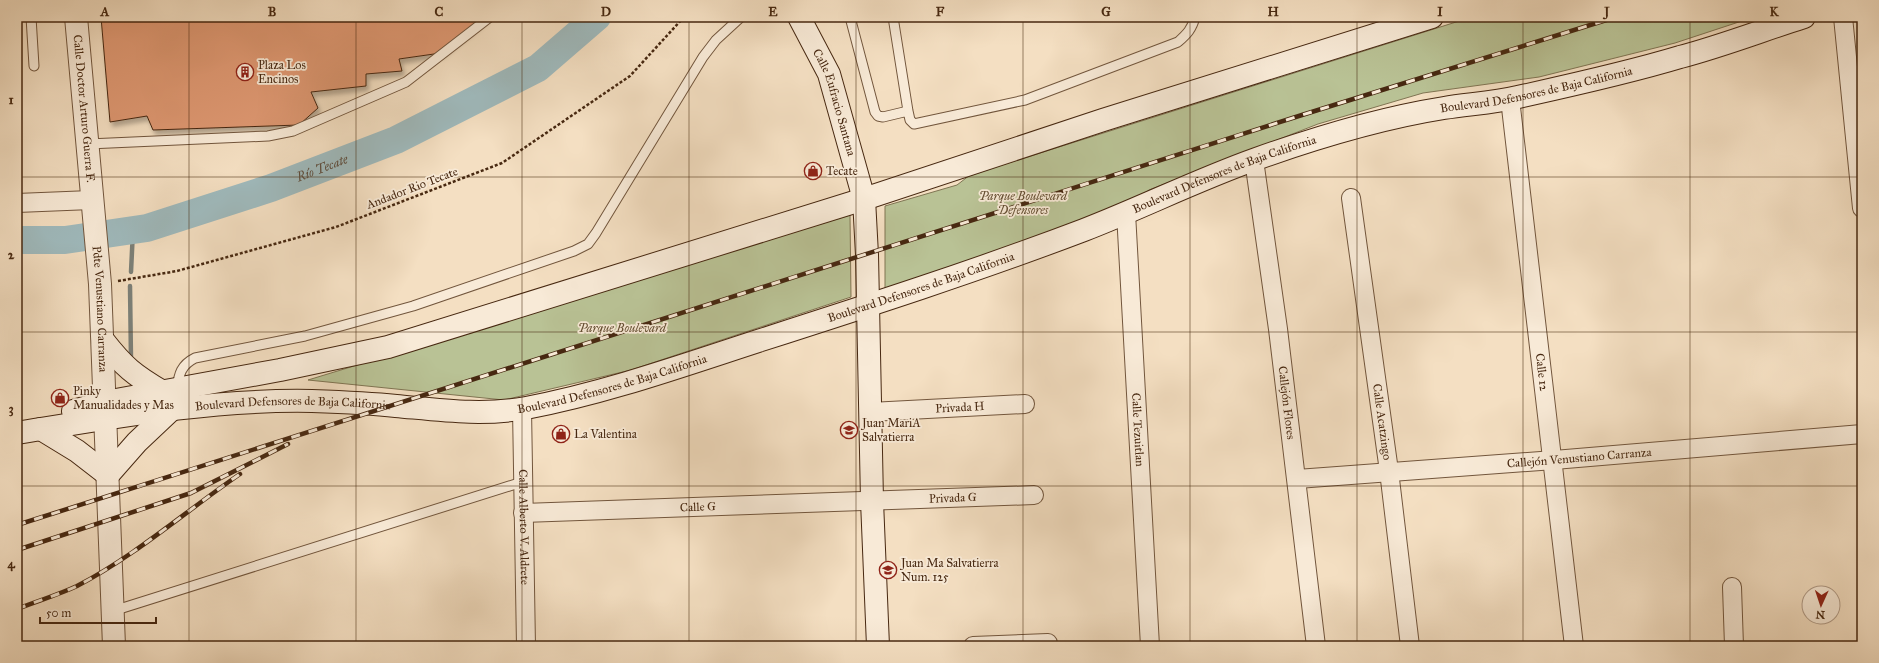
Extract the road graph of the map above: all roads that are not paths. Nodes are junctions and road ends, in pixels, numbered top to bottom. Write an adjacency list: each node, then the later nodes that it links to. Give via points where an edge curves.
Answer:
1 (31, 17): 13 (lane)
2 (76, 17): 16 (main road, Calle Doctor Arturo Guerra F.)
3 (490, 17): 16 (lane, via 406,82 293,131 268,136)
4 (741, 17): 26 (lane, via 716,40 703,57 588,244 413,306 305,336 195,358 183,366)
5 (799, 17): 19 (main road, Calle Eufracio Santana, via 829,74)
6 (850, 17): 15 (lane, via 875,112 878,116 884,117)
7 (893, 17): 15 (lane)
8 (1195, 17): 15 (lane, via 1190,31 1178,42 1025,100 919,124 914,124 910,120)
9 (1432, 17): 12 (main road, Boulevard Defensores de Baja California)
10 (1804, 17): 14 (main road, Boulevard Defensores de Baja California, via 1683,57)
11 (1843, 17): 22 (street)
12 (1394, 23): 19 (main road, Boulevard Defensores de Baja California)
13 (34, 66)
14 (1510, 99): 17 (main road, Boulevard Defensores de Baja California, via 1443,108 1386,120); 34 (street, Calle 12)
15 (908, 111)
16 (88, 144): 20 (main road, Calle Doctor Arturo Guerra F.)
17 (1254, 160): 23 (main road, Boulevard Defensores de Baja California); 37 (street, Callejón Flores)
18 (1351, 198): 35 (street, Calle Acatzingo)
19 (864, 199): 24 (main road, Calle Eufracio Santana); 26 (main road, Boulevard Defensores de Baja California, via 388,347)
20 (91, 200): 21 (street); 25 (main road, Pdte Venustiano Carranza)
21 (17, 203)
22 (1862, 208)
23 (1126, 213): 24 (main road, Boulevard Defensores de Baja California); 49 (street, Calle Tezuitlan)
24 (868, 307): 28 (main road, Boulevard Defensores de Baja California, via 627,383); 30 (main road, Calle Eufracio Santana)
25 (103, 340): 26 (main road, via 129,371); 29 (main road, Pdte Venustiano Carranza)
26 (171, 397): 28 (main road, Boulevard Defensores de Baja California, via 223,404 311,401 391,405 462,413); 29 (main road, Boulevard Defensores de Baja California); 36 (main road, via 142,437)
27 (1025, 404): 30 (street, Privada H)
28 (522, 409): 38 (street, Calle Alberto V. Aldrete)
29 (106, 410): 31 (main road, Boulevard Defensores de Baja California); 32 (main road, Boulevard Defensores de Baja California, via 58,416); 36 (main road, Pdte Venustiano Carranza)
30 (870, 412): 40 (main road, Calle Eufracio Santana)
31 (41, 429): 32 (main road, Boulevard Defensores de Baja California); 36 (main road, via 77,451)
32 (17, 433)
33 (1862, 434): 34 (street, Callejón Venustiano Carranza)
34 (1554, 460): 35 (street, Callejón Venustiano Carranza); 52 (street, Calle 12)
35 (1389, 471): 37 (street, Callejón Venustiano Carranza); 51 (street, Calle Acatzingo)
36 (108, 476): 43 (main road, Pdte Venustiano Carranza)
37 (1297, 479): 50 (street, Callejón Flores)
38 (522, 482): 41 (street, Calle Alberto V. Aldrete); 43 (lane)
39 (1034, 495): 40 (street, Privada G)
40 (872, 501): 41 (street, Calle G); 47 (main road, Calle Eufracio Santana)
41 (523, 513): 46 (street, Calle Alberto V. Aldrete)
42 (1732, 587): 53 (street)
43 (112, 611): 45 (main road, Pdte Venustiano Carranza)
44 (1048, 642): 48 (street)
45 (114, 646)
46 (526, 646)
47 (878, 646)
48 (973, 646)
49 (1150, 646)
50 (1316, 646)
51 (1410, 646)
52 (1574, 646)
53 (1734, 646)

